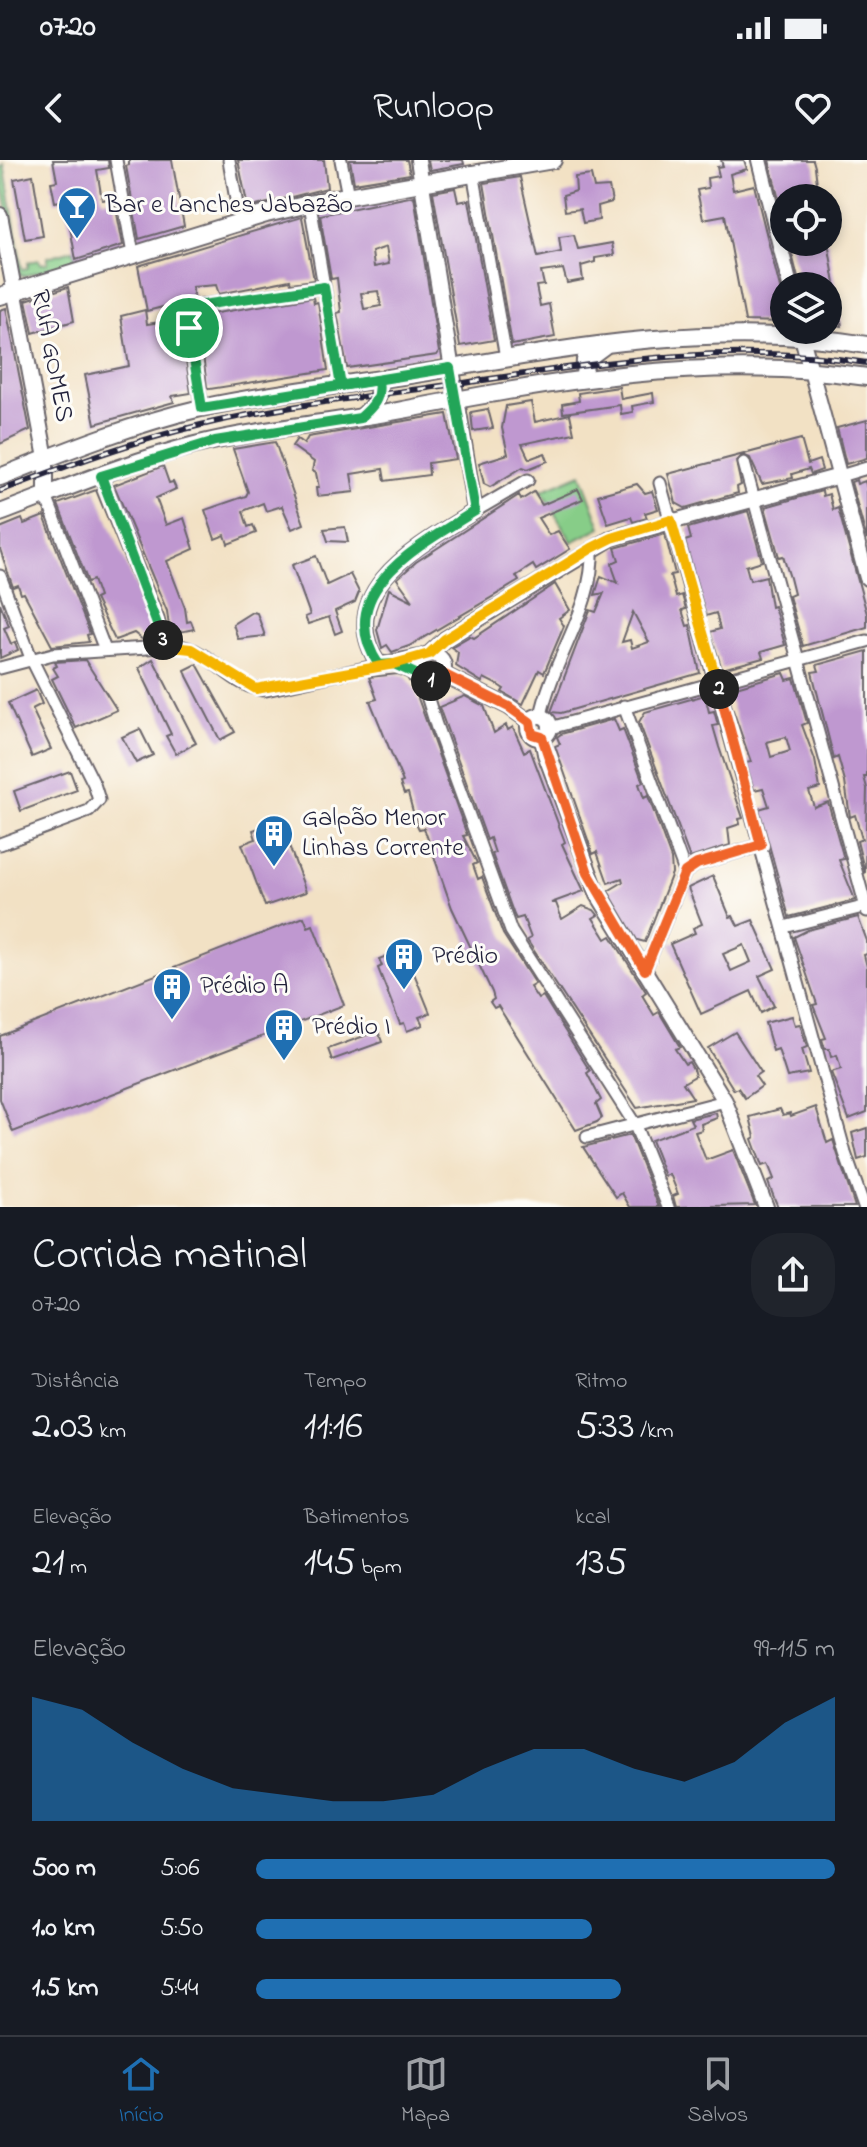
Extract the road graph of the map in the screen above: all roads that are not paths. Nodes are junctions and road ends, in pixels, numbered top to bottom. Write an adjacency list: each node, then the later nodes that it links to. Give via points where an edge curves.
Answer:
1 (116, 160): 14 (street)
2 (229, 160): 13 (street)
3 (341, 160): 10 (street)
4 (418, 160): 9 (street)
5 (553, 160): 7 (main road)
6 (759, 160): 15 (street)
7 (516, 163): 8 (main road)
8 (473, 172): 9 (main road); 23 (street)
9 (422, 182): 10 (main road); 24 (street)
10 (348, 196): 11 (main road)
11 (310, 204): 13 (main road); 16 (street)
12 (0, 215): 17 (street, RUA GOMES)
13 (240, 222): 14 (main road)
14 (133, 254): 17 (main road)
15 (787, 272)
16 (324, 287): 29 (street); 31 (street, via 190,310)
17 (7, 293): 33 (street, RUA GOMES)
18 (770, 335): 20 (main road)
19 (842, 341): 22 (main road)
20 (609, 343): 23 (main road); 27 (main road, via 585,360)
21 (804, 344): 25 (street)
22 (867, 345)
23 (506, 358): 24 (main road)
24 (450, 368): 28 (main road); 30 (street)
25 (812, 369): 26 (main road); 27 (main road, via 676,368); 37 (street)
26 (867, 377)
27 (584, 378): 30 (main road)
28 (378, 380): 29 (main road); 32 (main road, via 380,393)
29 (341, 386): 31 (main road)
30 (455, 400): 32 (main road); 43 (street)
31 (202, 408): 33 (main road)
32 (360, 418): 36 (main road, via 215,441)
33 (46, 458): 38 (main road); 41 (street, RUA GOMES)
34 (744, 463): 42 (street)
35 (867, 468): 37 (street)
36 (101, 476): 41 (main road); 51 (street)
37 (840, 476): 42 (street); 48 (street)
38 (0, 477)
39 (528, 480): 43 (street)
40 (660, 483): 45 (street)
41 (46, 496): 44 (main road); 52 (street)
42 (754, 497): 45 (street); 55 (street)
43 (475, 511): 56 (street, via 405,554 379,583 366,624 370,651)
44 (0, 513)
45 (671, 520): 46 (street); 60 (street)
46 (592, 548): 49 (street); 62 (street, via 590,581 545,695)
47 (0, 576): 54 (street)
48 (867, 578)
49 (458, 633): 53 (street); 58 (street)
50 (867, 641): 55 (street)
51 (164, 646): 52 (street); 56 (street, via 191,649 256,689)
52 (105, 650): 54 (street)
53 (427, 655): 56 (street); 58 (street, via 437,655); 59 (street, via 419,662)
54 (31, 658): 57 (street); 63 (street, via 99,800 96,807)
55 (798, 659): 60 (street); 66 (street)
56 (386, 665): 59 (street)
57 (0, 668)
58 (444, 670): 59 (street, via 436,680); 62 (street)
59 (423, 677): 70 (street, via 511,931)
60 (717, 682): 61 (street); 64 (street)
61 (624, 706): 62 (street); 65 (street)
62 (541, 726): 68 (street, via 588,873)
63 (0, 844)
64 (761, 845): 65 (street); 67 (street)
65 (685, 872): 68 (street)
66 (867, 908): 67 (street)
67 (784, 927): 73 (street)
68 (645, 970): 69 (street)
69 (725, 1101): 70 (street); 75 (street)
70 (634, 1123): 71 (street); 74 (street)
71 (587, 1137)
72 (867, 1172): 73 (street)
73 (853, 1176): 76 (street)
74 (668, 1207)
75 (766, 1207)
76 (864, 1207)

